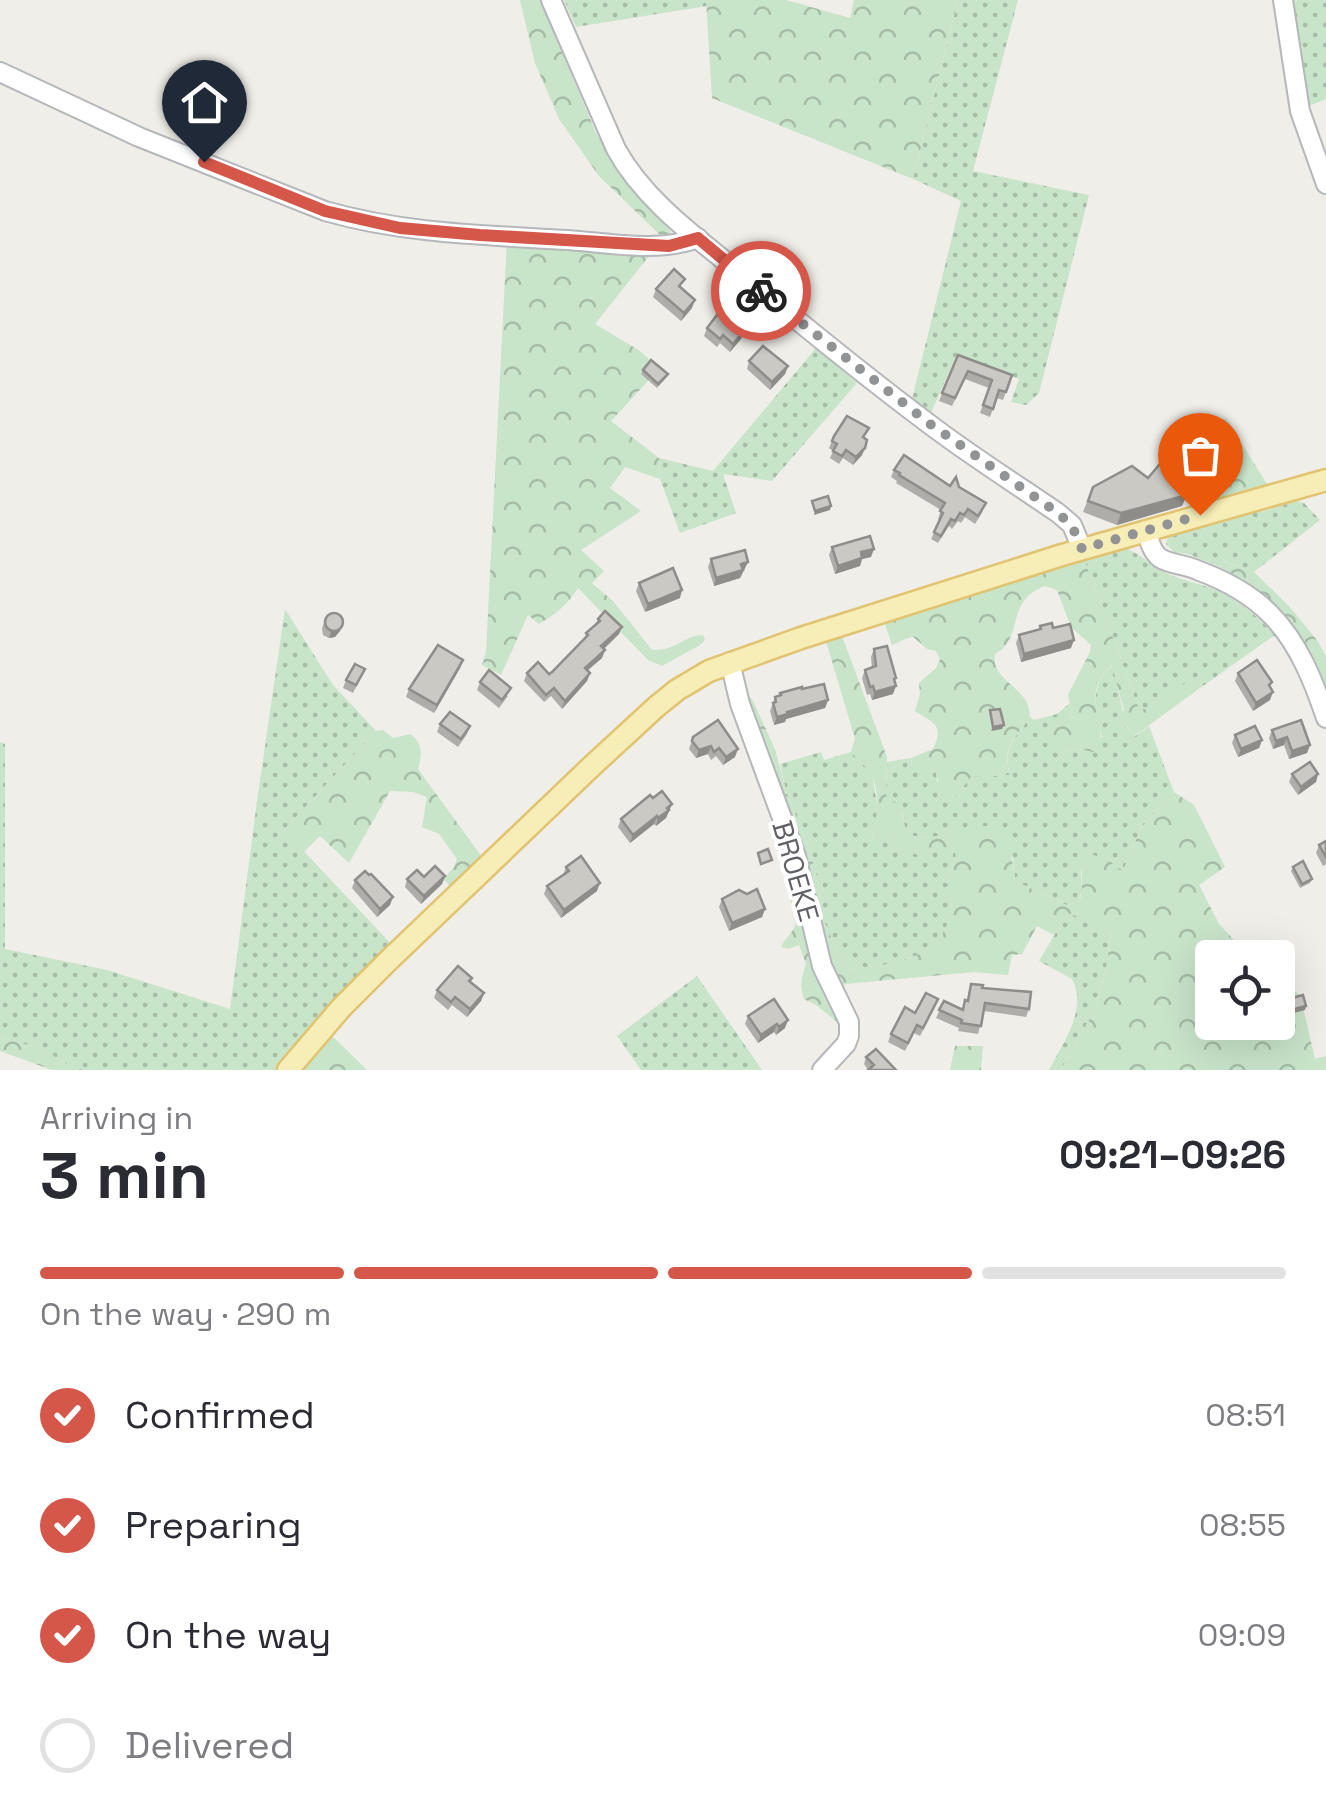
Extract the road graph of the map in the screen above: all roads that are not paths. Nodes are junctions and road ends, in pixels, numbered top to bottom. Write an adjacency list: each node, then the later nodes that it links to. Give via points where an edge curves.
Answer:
1 (551, 0): 5 (street, via 622,160)
2 (1283, 0): 4 (street, via 1300,111)
3 (0, 72): 5 (street, via 139,137 355,219 595,242 669,246)
4 (1326, 184)
5 (698, 238): 8 (street, via 924,420 1058,513)
6 (1326, 480): 7 (main road)
7 (1147, 530): 8 (main road); 10 (street, via 1160,558 1228,584 1273,616 1295,646)
8 (1082, 549): 9 (main road)
9 (730, 662): 11 (main road, via 677,690 642,719 389,960); 12 (street, BROEKE, via 796,856 822,966 849,1022 846,1044)
10 (1326, 718)
11 (288, 1070)
12 (822, 1070)

